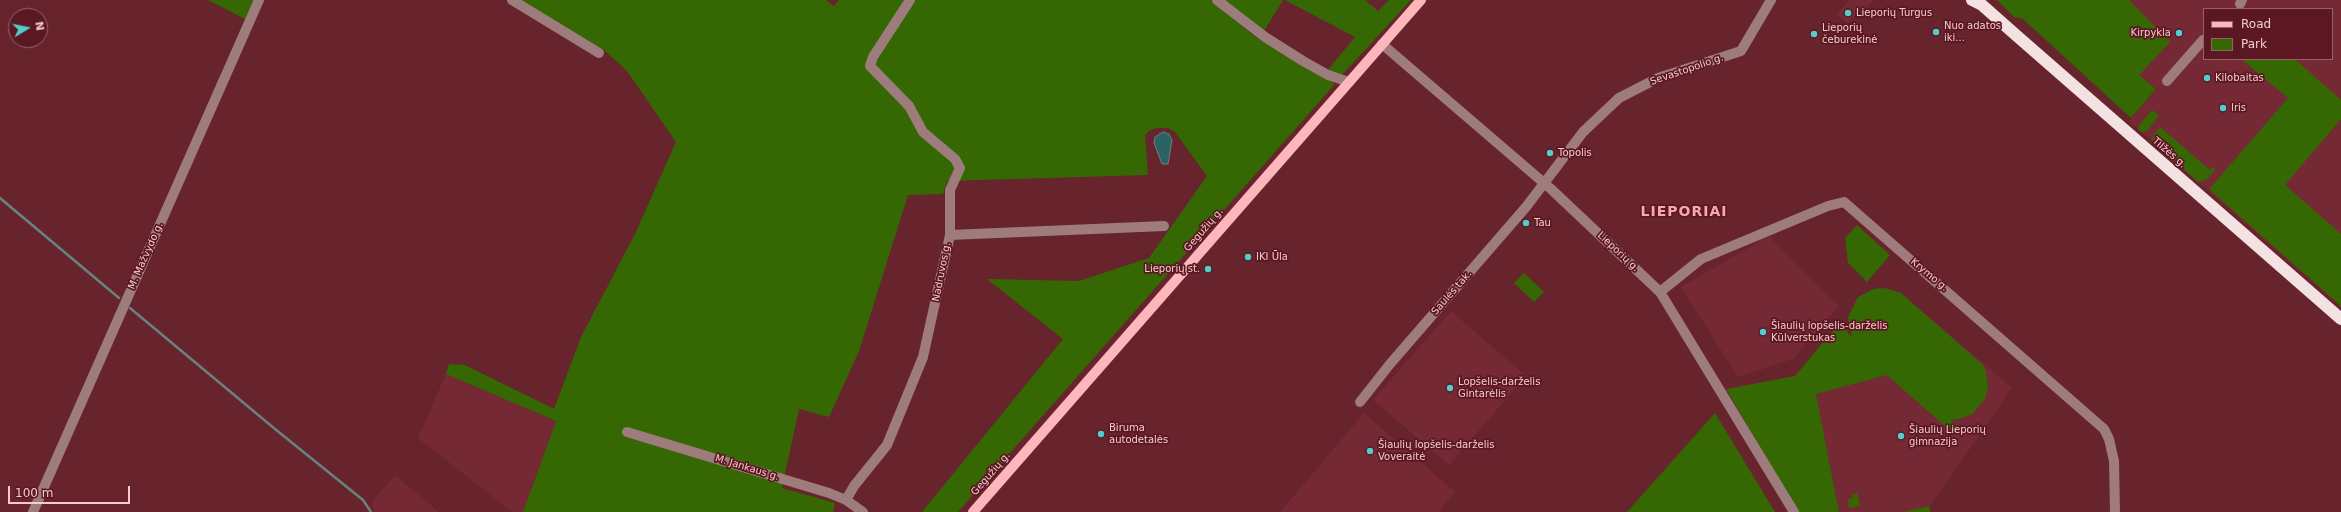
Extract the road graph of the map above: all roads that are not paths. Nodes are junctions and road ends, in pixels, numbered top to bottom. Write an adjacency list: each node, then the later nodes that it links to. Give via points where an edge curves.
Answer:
1 (259, 0): 21 (street, M. Mažvydo g.)
2 (512, 0): 10 (street)
3 (910, 0): 15 (street, Nadruvos g., via 873,57 870,66 909,106 924,132 955,159 960,168 950,190)
4 (1217, 0): 12 (street, via 1265,37 1303,61 1328,75)
5 (1421, 0): 9 (main road, Gegužių g.)
6 (1771, 0): 13 (street, Sevastopolio g., via 1741,51 1658,78 1619,98 1583,132)
7 (1977, 2): 17 (highway, Tilžės g.)
8 (2203, 40): 11 (street)
9 (1382, 44): 12 (main road, Gegužių g.); 13 (street, Lieporių g.)
10 (599, 53)
11 (2168, 81)
12 (1349, 82): 23 (main road, Gegužių g.)
13 (1544, 183): 16 (street, Lieporių g.); 18 (street, Saulės tak.)
14 (1164, 226): 15 (street)
15 (950, 235): 20 (street, Nadruvos g., via 923,357 887,445)
16 (1660, 292): 24 (street, Lieporių g.); 25 (street, Krymo g., via 1701,259 1828,206 1844,202 2104,429 2114,461)
17 (2341, 319)
18 (1360, 402)
19 (628, 432): 20 (street, M. Jankaus g.)
20 (846, 500): 22 (street, M. Jankaus g.)
21 (33, 512)
22 (863, 512)
23 (973, 512)
24 (1794, 512)
25 (2115, 512)

